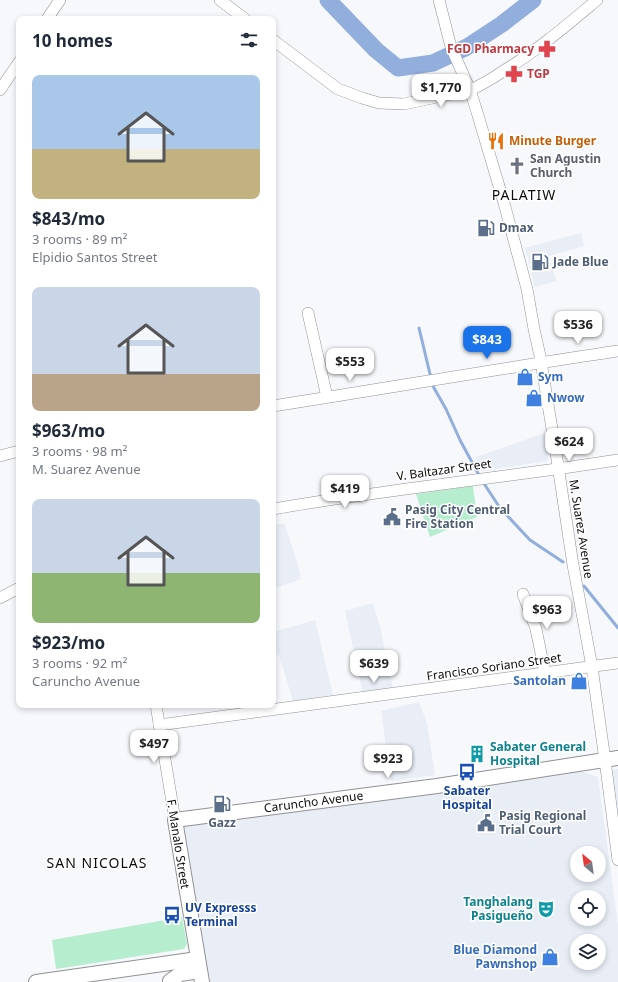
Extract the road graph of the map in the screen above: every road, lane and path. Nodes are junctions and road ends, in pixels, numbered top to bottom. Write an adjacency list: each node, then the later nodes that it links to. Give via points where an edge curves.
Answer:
1 (60, 0): 5 (street)
2 (220, 0): 6 (street)
3 (440, 0): 10 (street, M. Suarez Avenue, via 451,47)
4 (598, 0): 10 (street, via 525,58)
5 (49, 16)
6 (241, 16)
7 (276, 42): 10 (street, via 338,89 379,103 404,104)
8 (16, 66): 9 (street)
9 (0, 90)
10 (470, 90): 13 (street, M. Suarez Avenue, via 525,279)
11 (308, 313): 14 (street)
12 (618, 351): 13 (street)
13 (541, 362): 14 (street); 19 (street, M. Suarez Avenue)
14 (327, 398): 15 (street)
15 (276, 406)
16 (16, 452): 17 (street)
17 (0, 456)
18 (618, 460): 19 (street, V. Baltazar Street)
19 (558, 469): 20 (street, V. Baltazar Street); 25 (street, M. Suarez Avenue)
20 (276, 508)
21 (16, 590): 23 (street)
22 (523, 594): 26 (street, via 536,629)
23 (0, 598)
24 (618, 663): 25 (street, Francisco Soriano Street)
25 (592, 667): 26 (street, Francisco Soriano Street); 29 (street, M. Suarez Avenue)
26 (545, 673): 28 (street, Francisco Soriano Street)
27 (156, 708): 28 (street, F. Manalo Street)
28 (159, 724): 30 (street, F. Manalo Street)
29 (612, 759): 30 (main road, Caruncho Avenue, via 437,786); 31 (street, M. Suarez Avenue)
30 (174, 820): 32 (main road, F. Manalo Street)
31 (618, 860)
32 (194, 960): 33 (main road, F. Manalo Street); 34 (main road); 35 (main road, via 193,972 180,974)
33 (201, 979): 35 (main road)
34 (36, 982)
35 (167, 982)

